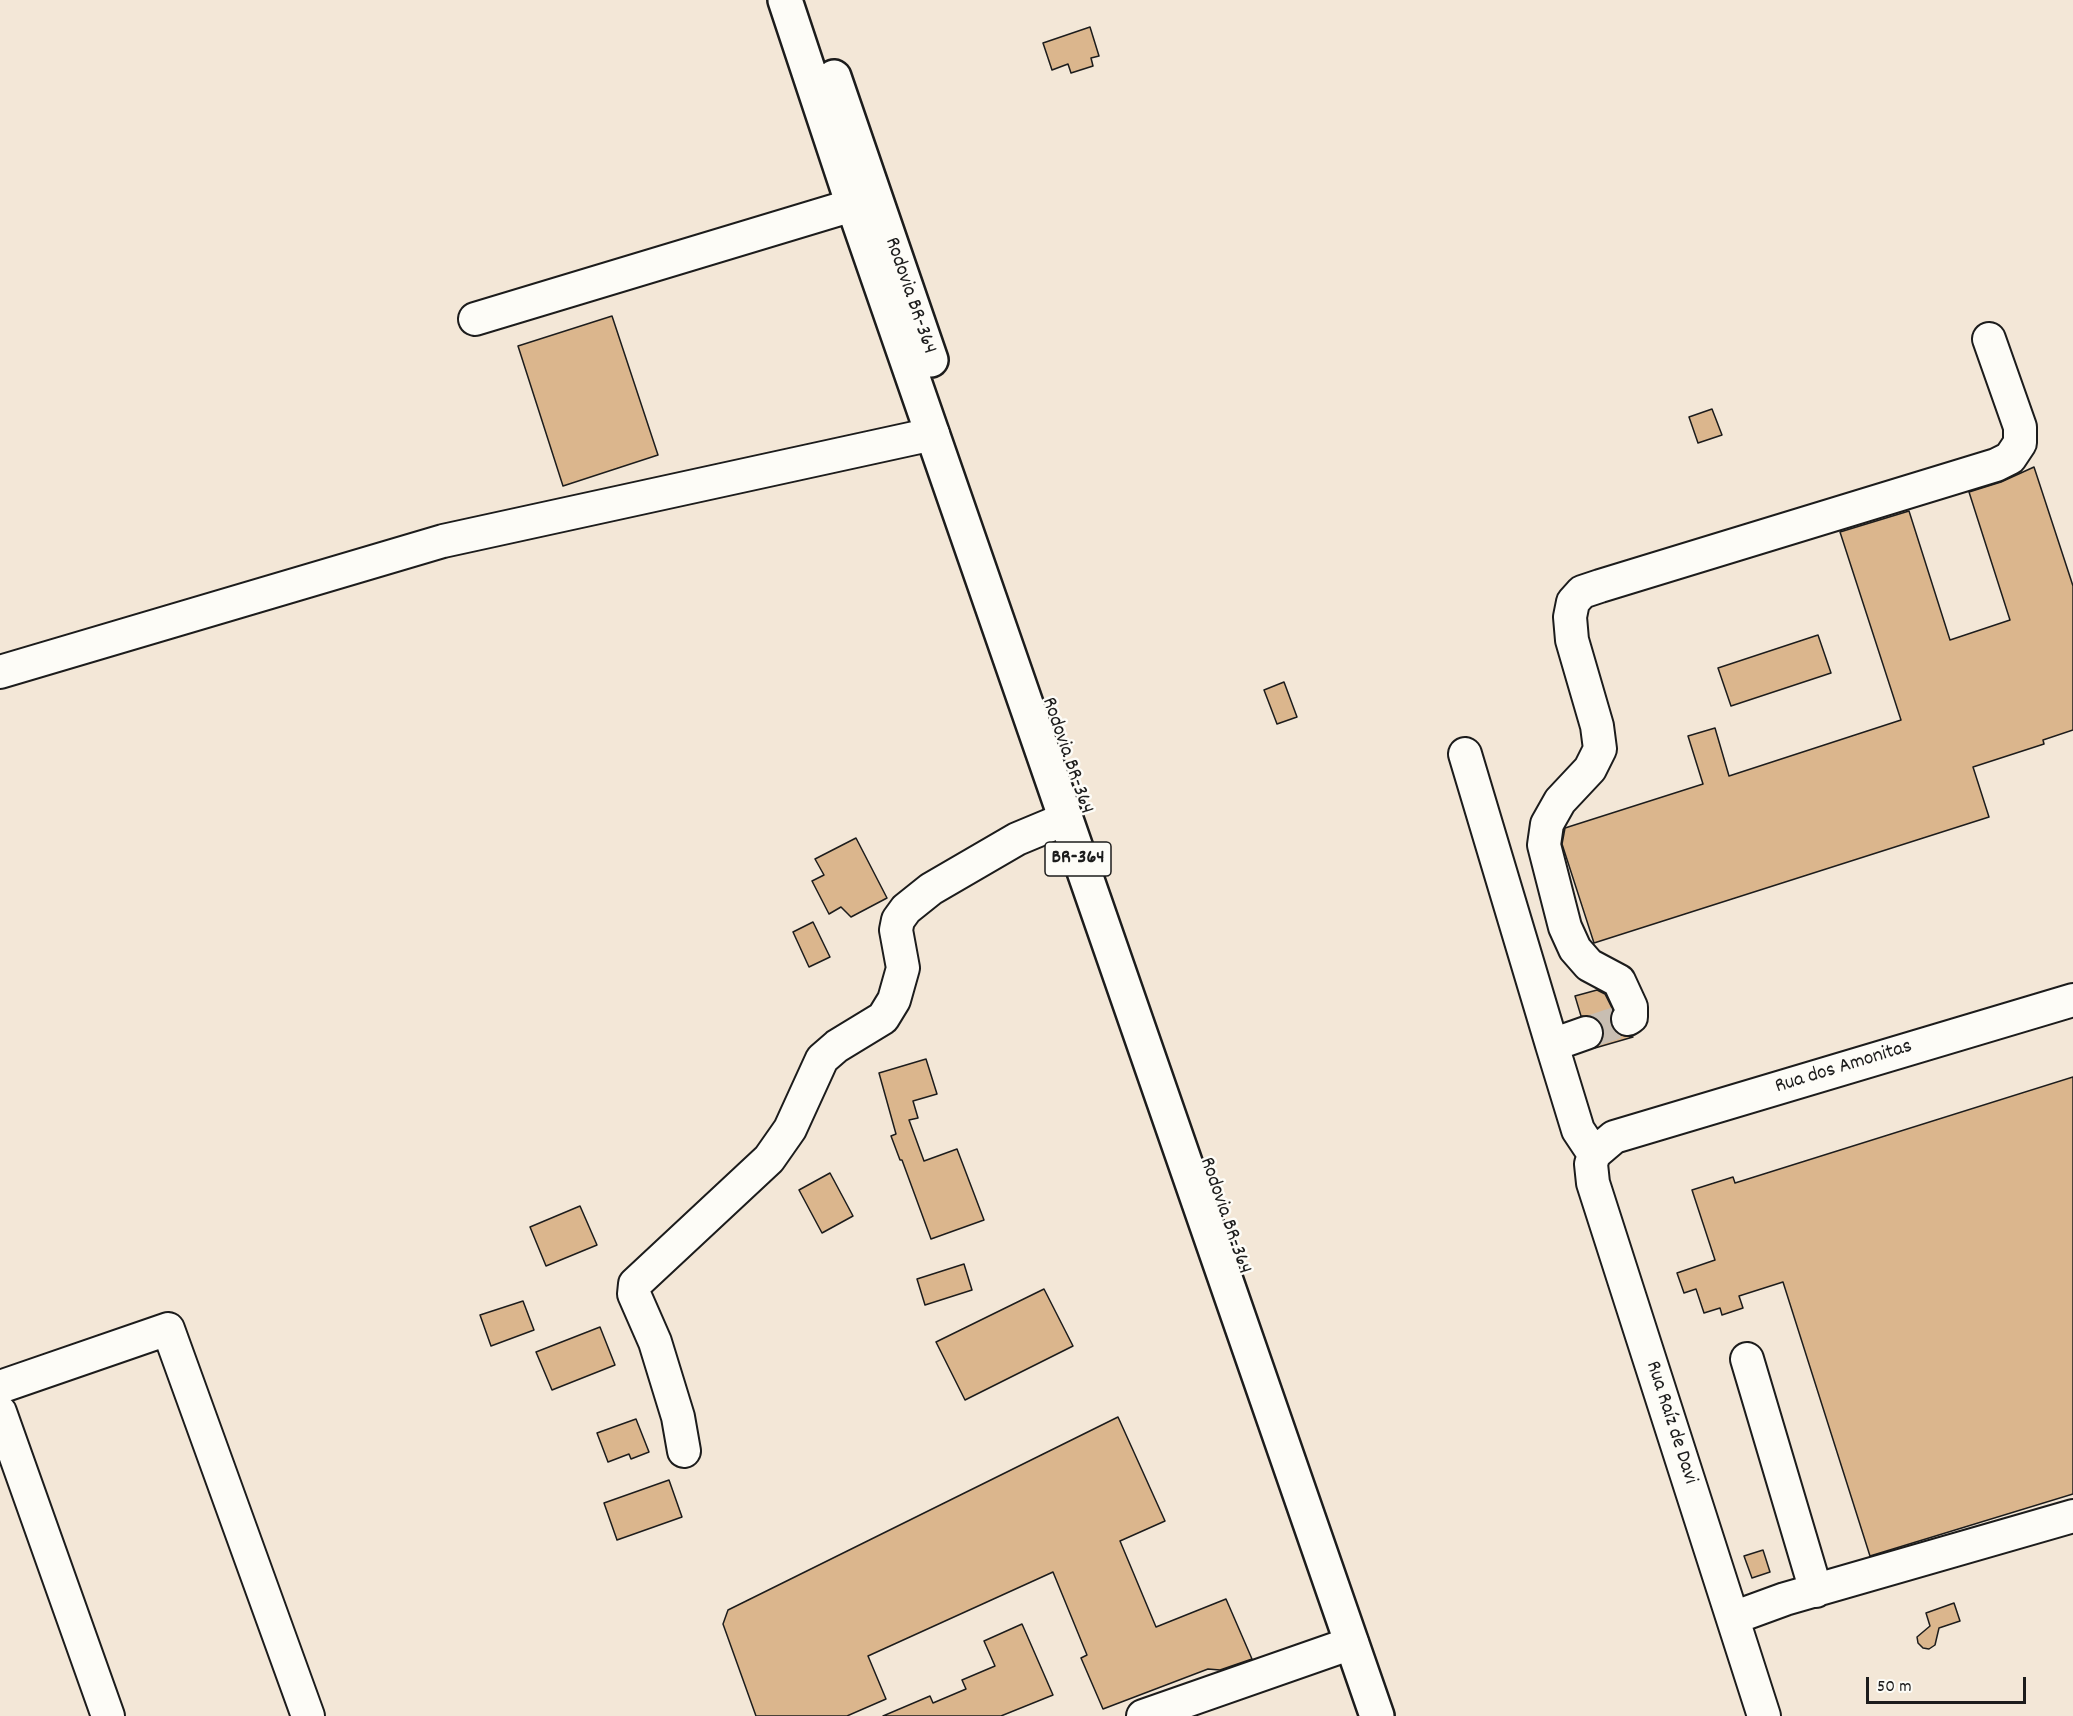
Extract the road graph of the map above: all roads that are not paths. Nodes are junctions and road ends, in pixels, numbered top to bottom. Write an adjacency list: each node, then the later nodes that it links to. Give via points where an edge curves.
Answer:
1 (785, 0): 3 (highway, BR-364)
2 (808, 0): 27 (highway, Rodovia BR-364 / BR-364)
3 (853, 205): 4 (street); 6 (highway, BR-364)
4 (475, 319)
5 (1989, 339): 11 (street, via 2020,427 2020,443 2010,458 1600,586 1582,592 1573,602 1572,640 1600,749 1590,769 1560,801 1548,824 1544,845 1565,927 1575,949 1589,965 1619,981 1631,1007)
6 (933, 434): 7 (street, via 443,541); 9 (highway, BR-364)
7 (0, 672)
8 (1466, 754): 13 (street)
9 (1065, 819): 18 (street, via 1017,839 931,889 906,909 896,930 903,968 894,1000 883,1018 822,1059 790,1129 768,1159 635,1284 634,1294 655,1342 678,1417); 22 (highway, BR-364)
10 (2073, 1000): 14 (street, Rua dos Amonitas)
11 (1628, 1019)
12 (1586, 1033): 13 (street)
13 (1552, 1045): 14 (street, via 1578,1130)
14 (1604, 1145): 21 (street, Rua Raíz de Davi, via 1591,1164 1593,1183)
15 (1747, 1359): 20 (street)
16 (0, 1387): 24 (street, via 168,1329)
17 (0, 1412): 23 (street)
18 (684, 1451)
19 (2073, 1516): 20 (street)
20 (1816, 1591): 21 (street)
21 (1732, 1618): 28 (street, Rua Raíz de Davi)
22 (1352, 1643): 25 (street); 26 (highway, BR-364)
23 (108, 1716)
24 (308, 1716)
25 (1143, 1716)
26 (1377, 1716)
27 (1395, 1716)
28 (1764, 1716)

